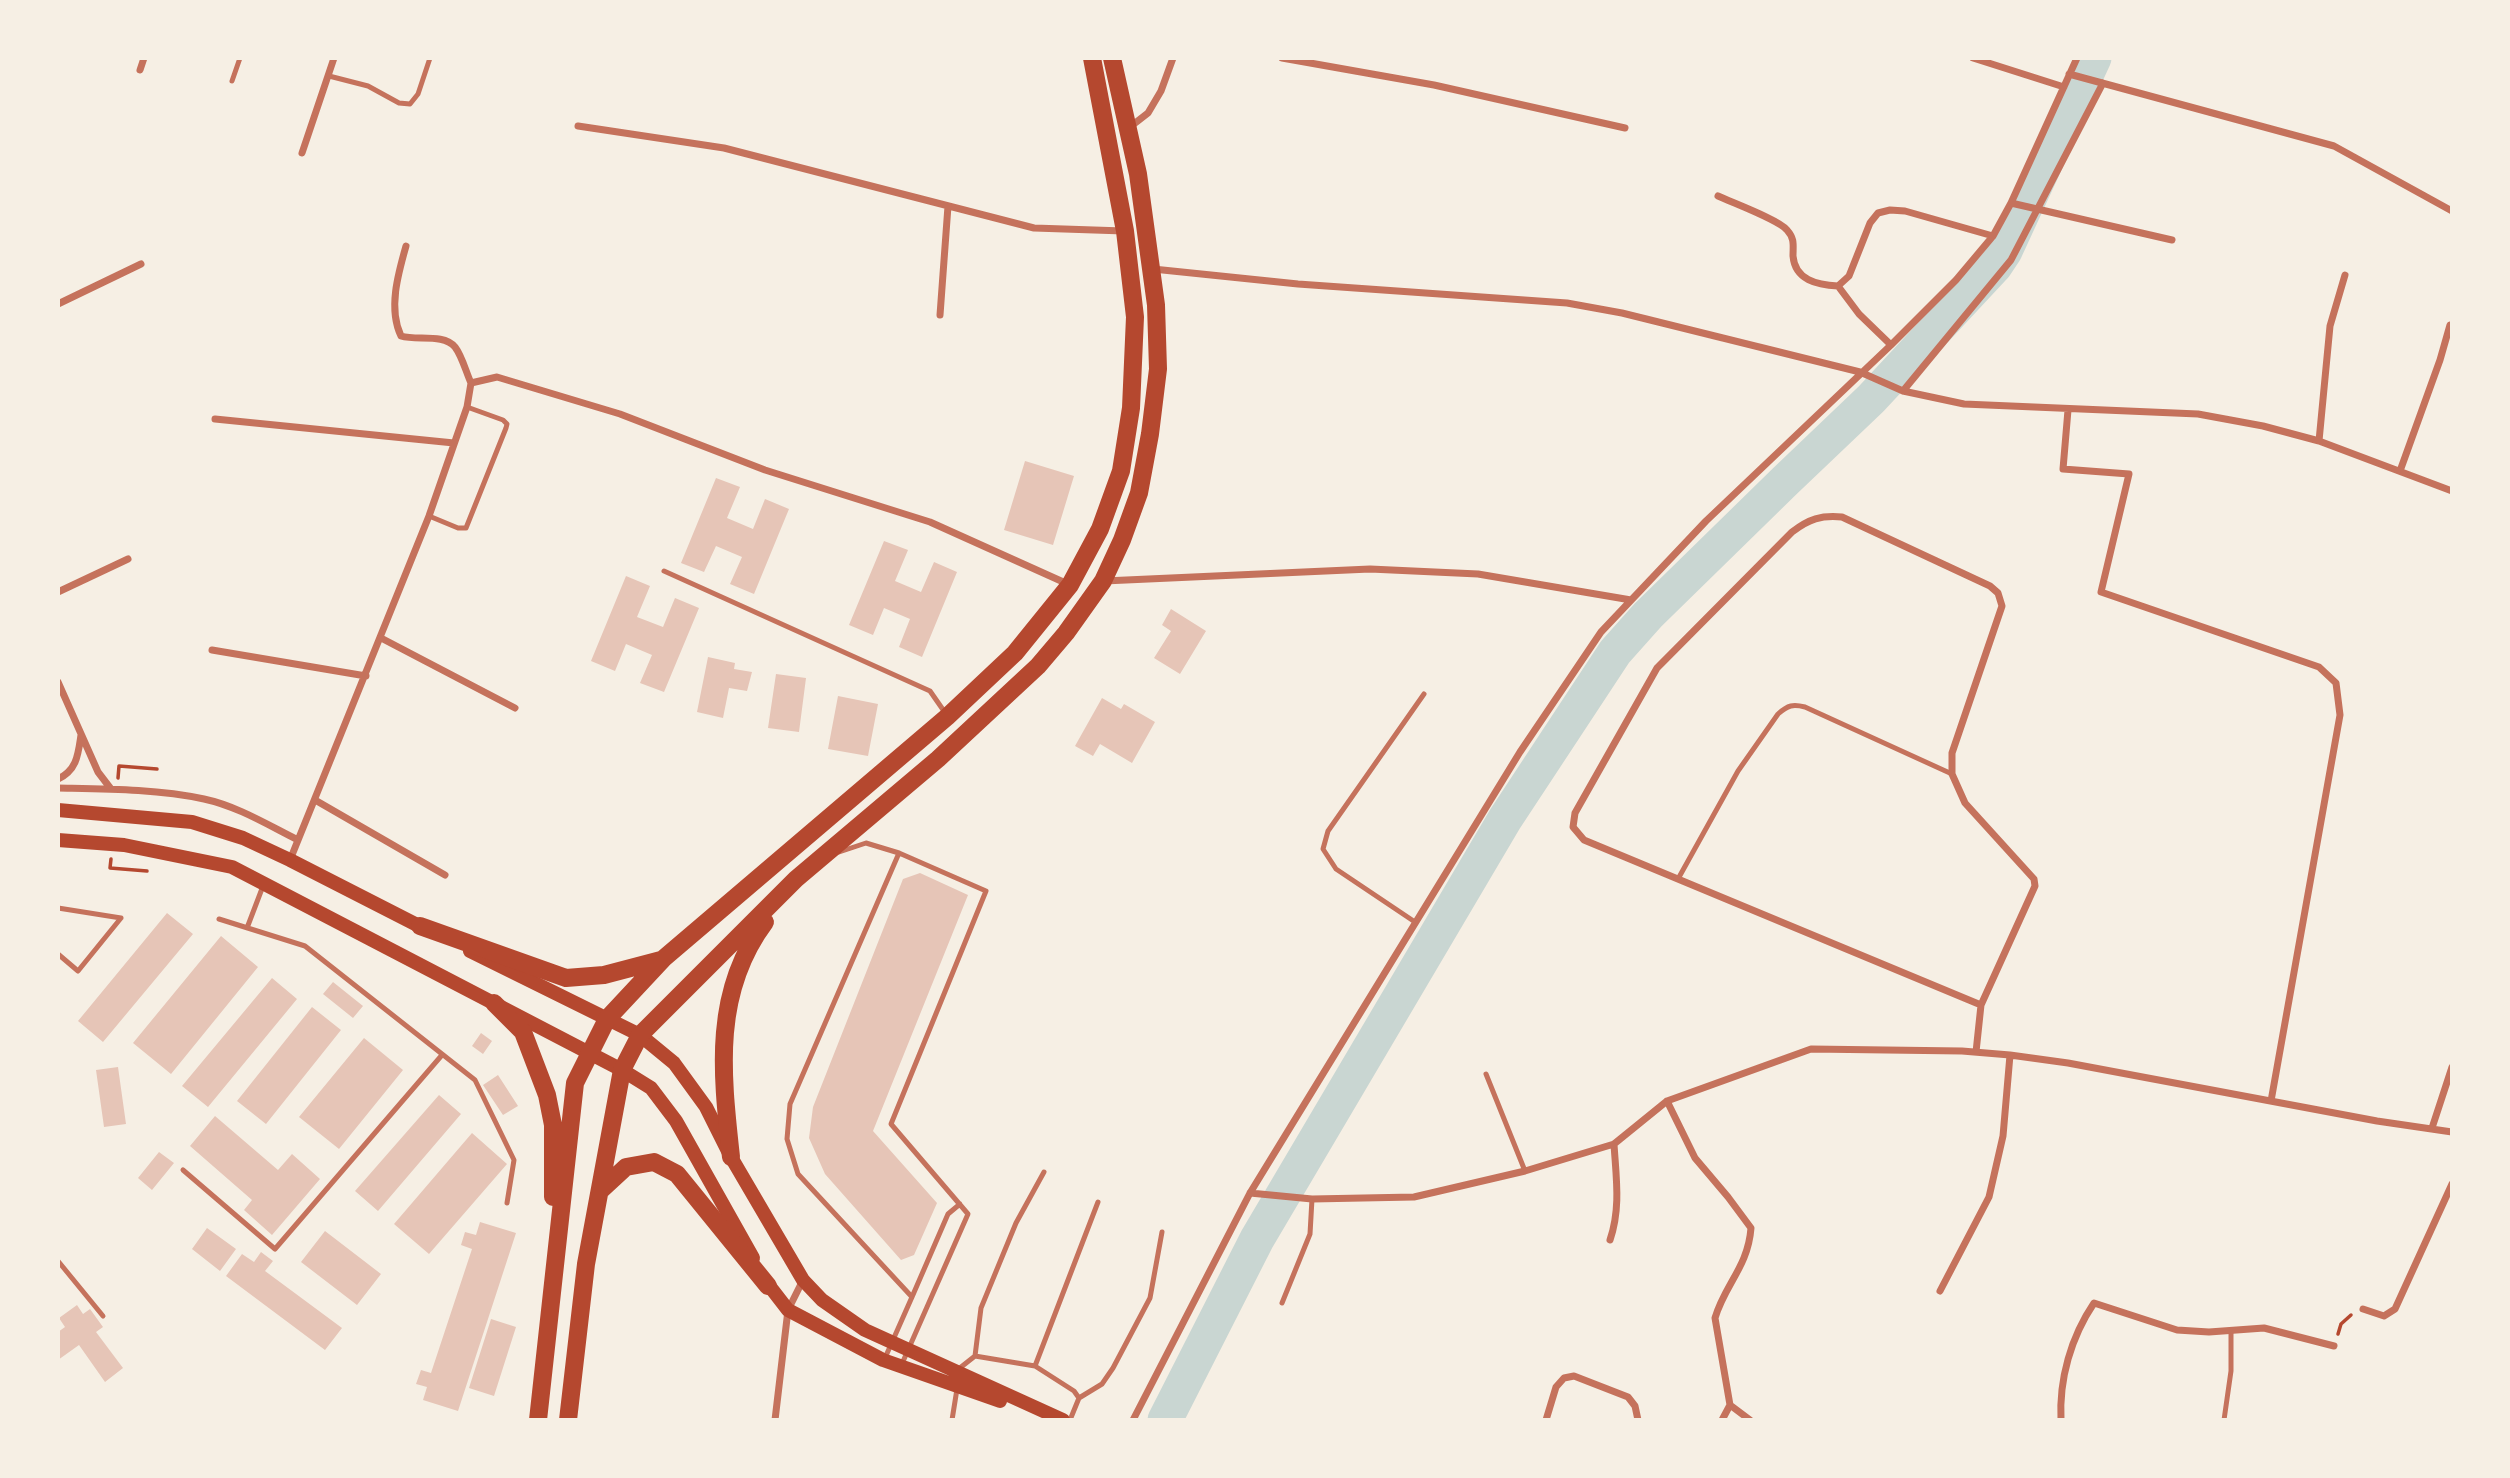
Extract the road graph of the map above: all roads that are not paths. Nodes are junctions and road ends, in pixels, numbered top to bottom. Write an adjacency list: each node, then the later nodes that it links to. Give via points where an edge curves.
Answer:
1 (144, 58): 11 (street)
2 (240, 58): 14 (lane)
3 (334, 58): 13 (street)
4 (430, 58): 13 (lane, via 410,104)
5 (1092, 58): 26 (highway)
6 (1112, 58): 18 (highway)
7 (1173, 58): 18 (street, via 1148,113)
8 (1282, 58): 19 (street, via 1434,85)
9 (1973, 58): 16 (street)
10 (2077, 58): 12 (street)
11 (140, 71)
12 (2070, 74): 15 (street); 16 (street)
13 (329, 76): 20 (street)
14 (232, 81)
15 (2102, 83): 24 (street); 25 (street, via 2334,146)
16 (2064, 87): 22 (street)
17 (578, 126): 23 (street, via 724,148)
18 (1129, 128): 31 (highway)
19 (1626, 128)
20 (302, 153)
21 (1718, 196): 33 (street, via 1785,228 1794,240 1797,271 1814,283)
22 (2012, 203): 24 (street); 27 (street)
23 (948, 206): 26 (street, via 1034,228); 35 (street)
24 (2036, 209): 28 (street); 40 (street, via 2011,260)
25 (2452, 211)
26 (1125, 231): 52 (highway, via 1135,317 1129,421 1121,471 1100,529)
27 (1993, 236): 33 (street, via 1905,211 1878,213 1849,276); 37 (street)
28 (2172, 240)
29 (406, 246): 39 (street, via 396,281 396,326 401,336 408,338 446,340 455,347)
30 (141, 264): 34 (street)
31 (1152, 269): 38 (street, via 1567,303); 51 (highway, via 1158,369 1150,434 1139,493)
32 (2345, 275): 44 (street, via 2330,326)
33 (1838, 286): 37 (street)
34 (58, 304)
35 (940, 314)
36 (2450, 325): 46 (street)
37 (1891, 345): 38 (street)
38 (1861, 373): 40 (street); 54 (street, via 1706,521)
39 (471, 383): 41 (street); 52 (street, via 497,377 620,414 765,470 930,522)
40 (1903, 391): 42 (street, via 1964,404)
41 (467, 407): 45 (street); 48 (lane, via 503,420 506,428 467,528)
42 (2068, 410): 44 (street, via 2198,414); 97 (street, via 2063,469 2129,474 2101,592 2319,667 2336,683 2340,715)
43 (215, 419): 45 (street)
44 (2319, 441): 46 (street)
45 (454, 443): 48 (street)
46 (2400, 471): 47 (street)
47 (2452, 491)
48 (429, 516): 55 (street)
49 (128, 559): 53 (street)
50 (664, 571): 61 (lane, via 930,691)
51 (1103, 581): 54 (street, via 1370,569 1478,574); 72 (highway, via 1038,666)
52 (1070, 585): 61 (highway, via 1015,653)
53 (58, 592)
54 (1631, 600): 80 (street, via 1601,632 1527,741)
55 (382, 638): 57 (street); 60 (street)
56 (212, 650): 57 (street)
57 (366, 676): 67 (street)
58 (58, 682): 62 (street)
59 (1423, 694): 80 (lane, via 1328,831 1322,849 1336,869)
60 (515, 708)
61 (947, 717): 84 (highway)
62 (82, 735): 64 (street, via 77,761); 66 (street)
63 (1952, 774): 76 (lane, via 1805,707 1787,706 1738,771); 76 (street, via 1952,753 2002,606 1998,593 1842,517 1823,515 1807,521 1657,668 1575,813 1573,827 1584,840); 86 (street, via 1965,803 2034,879 2035,886)
64 (58, 779)
65 (58, 788): 66 (street)
66 (111, 789): 70 (street, via 205,799 244,812)
67 (315, 800): 70 (street); 74 (street)
68 (58, 810): 73 (main road, via 192,822 243,838)
69 (58, 840): 77 (main road, via 124,845 189,857 232,867)
70 (298, 840): 73 (street)
71 (899, 853): 72 (lane, via 866,843); 111 (lane, via 986,891 891,1124); 119 (lane, via 790,1104 787,1139 798,1174)
72 (823, 856): 75 (highway)
73 (290, 860): 81 (main road)
74 (445, 875)
75 (796, 879): 88 (highway); 101 (highway, via 755,936 737,972 723,1033)
76 (1678, 879): 86 (street)
77 (264, 883): 82 (lane); 85 (main road)
78 (58, 908): 83 (lane, via 121,918 78,971)
79 (219, 919): 82 (lane)
80 (1415, 922): 107 (street)
81 (420, 926): 84 (highway, via 566,978 604,975); 87 (main road)
82 (247, 928): 91 (lane, via 304,946)
83 (58, 954)
84 (663, 959): 87 (highway)
85 (494, 1003): 90 (main road); 117 (highway, via 523,1032 547,1095 553,1125)
86 (1981, 1005): 89 (street)
87 (607, 1019): 88 (main road); 90 (highway)
88 (640, 1035): 94 (highway); 101 (main road, via 674,1063 706,1107)
89 (1976, 1052): 92 (street); 96 (street, via 1811,1049)
90 (590, 1053): 94 (main road); 117 (highway, via 575,1083)
91 (442, 1055): 102 (lane, via 275,1249); 110 (lane, via 475,1080 514,1160)
92 (2010, 1055): 97 (street); 118 (street, via 2003,1136 1989,1197)
93 (2452, 1067): 98 (street)
94 (622, 1070): 106 (highway); 116 (main road, via 651,1088 676,1121)
95 (1486, 1074): 103 (lane)
96 (1667, 1101): 100 (street); 134 (street, via 1695,1158 1751,1228 1745,1259 1715,1318)
97 (2271, 1101): 98 (street)
98 (2432, 1128): 99 (street)
99 (2452, 1132)
100 (1614, 1144): 103 (street); 113 (street, via 1618,1200)
101 (731, 1157): 115 (main road)
102 (183, 1170)
103 (1525, 1171): 108 (street, via 1414,1196)
104 (1044, 1172): 128 (lane, via 1016,1223 981,1308)
105 (2452, 1184): 121 (street, via 2395,1309 2385,1315)
106 (600, 1191): 116 (highway, via 626,1167 654,1162 677,1174); 136 (highway, via 586,1264)
107 (1251, 1193): 108 (street); 141 (street)
108 (1311, 1199): 120 (lane, via 1310,1234)
109 (1098, 1202): 130 (lane)
110 (507, 1203)
111 (960, 1204): 119 (lane, via 948,1213); 127 (lane, via 968,1214)
112 (1162, 1232): 133 (lane, via 1150,1298 1114,1368 1102,1384)
113 (1610, 1240)
114 (58, 1261): 123 (lane)
115 (803, 1280): 122 (street); 125 (main road, via 865,1331)
116 (768, 1286): 122 (main road)
117 (553, 1288): 135 (highway)
118 (1940, 1291)
119 (912, 1297): 125 (lane)
120 (1282, 1303)
121 (2363, 1309)
122 (788, 1310): 129 (main road); 137 (street)
123 (103, 1316)
124 (2231, 1331): 126 (street, via 2264,1328); 146 (street, via 2177,1330 2094,1303 2066,1363); 147 (lane)
125 (892, 1343): 127 (main road); 129 (lane)
126 (2334, 1346)
127 (909, 1350): 131 (lane); 132 (main road)
128 (975, 1356): 130 (lane); 132 (lane, via 967,1360)
129 (883, 1360): 131 (main road)
130 (1035, 1366): 133 (lane)
131 (900, 1367): 132 (main road)
132 (957, 1379): 138 (lane); 139 (main road)
133 (1079, 1398): 140 (lane)
134 (1730, 1405): 144 (street); 145 (street)
135 (538, 1420)
136 (568, 1420)
137 (775, 1420)
138 (952, 1420)
139 (1062, 1420)
140 (1070, 1420)
141 (1133, 1420)
142 (1546, 1420): 143 (street, via 1556,1387 1563,1378 1574,1377 1628,1397)
143 (1638, 1420)
144 (1722, 1420)
145 (1750, 1420)
146 (2061, 1420)
147 (2224, 1420)

